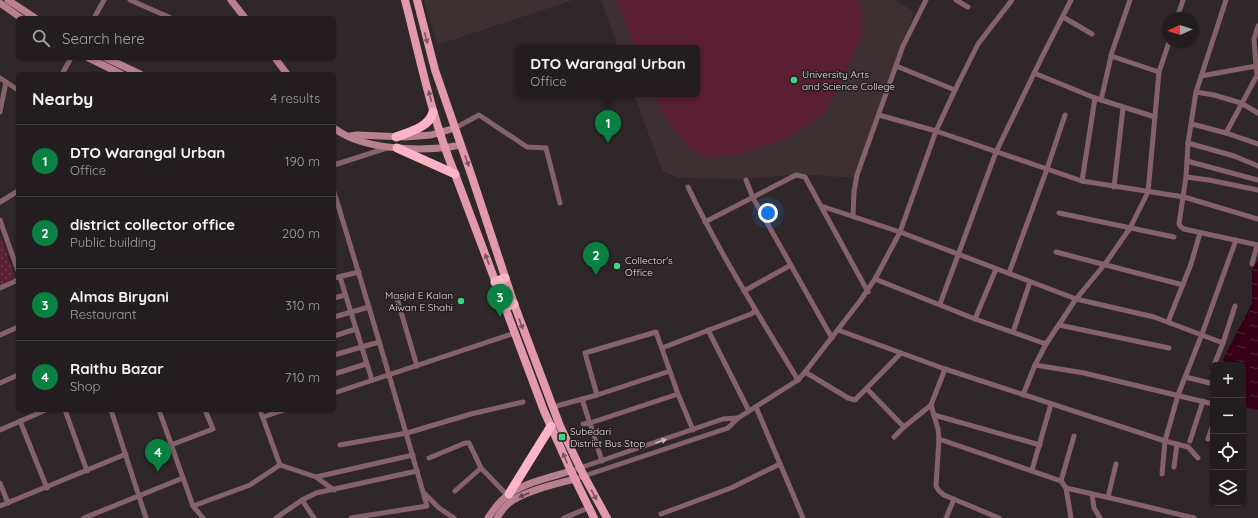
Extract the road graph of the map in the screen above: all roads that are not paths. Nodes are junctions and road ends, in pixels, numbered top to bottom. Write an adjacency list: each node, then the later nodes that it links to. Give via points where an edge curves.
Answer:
1 (104, 0): 19 (street)
2 (130, 0): 20 (street)
3 (231, 0): 21 (street)
4 (405, 0): 50 (main road, one-way to 4)
5 (417, 0): 56 (main road, one-way to 56, via 435,70)
6 (956, 0): 15 (street)
7 (1012, 0): 43 (street, via 978,44)
8 (1071, 0): 22 (street)
9 (1130, 0): 26 (street)
10 (1183, 0): 16 (street)
11 (1226, 0): 39 (street)
12 (10, 1): 18 (street)
13 (923, 1): 31 (street, via 902,46)
14 (0, 4): 17 (street)
15 (968, 7)
16 (1179, 12)
17 (18, 16)
18 (32, 16)
19 (95, 16)
20 (166, 16)
21 (243, 16)
22 (1063, 16): 24 (street); 38 (street)
23 (1258, 26): 32 (street, via 1254,39)
24 (1092, 34)
25 (1167, 48): 37 (street)
26 (1111, 56): 37 (street); 46 (street)
27 (70, 60): 33 (street)
28 (93, 60): 34 (street)
29 (110, 60): 35 (street)
30 (276, 60): 36 (street)
31 (896, 66): 43 (street); 52 (street)
32 (1257, 66): 39 (street); 47 (street, via 1257,75)
33 (63, 72)
34 (117, 72)
35 (136, 72)
36 (286, 72)
37 (1159, 72): 54 (street)
38 (1034, 73): 45 (street); 69 (street)
39 (1201, 76): 44 (street)
40 (0, 78): 41 (street)
41 (6, 82): 42 (street); 49 (street)
42 (16, 89)
43 (954, 90): 58 (street)
44 (1196, 92): 47 (street); 55 (street)
45 (1095, 98): 46 (street); 78 (street)
46 (1101, 100): 48 (street)
47 (1241, 103): 51 (street); 60 (street)
48 (1123, 108): 54 (street); 80 (street)
49 (0, 112)
50 (433, 112): 59 (main road); 63 (highway, via 422,126)
51 (1258, 113)
52 (879, 115): 58 (street); 91 (street, via 855,183)
53 (1065, 116): 73 (street)
54 (1155, 117): 83 (street)
55 (1192, 124): 60 (street); 64 (street)
56 (455, 128): 59 (street); 66 (main road); 88 (street, via 479,115 527,147 546,148)
57 (336, 129): 62 (street)
58 (936, 131): 69 (street); 96 (street)
59 (440, 132): 63 (street); 68 (main road)
60 (1226, 133): 65 (street)
61 (336, 135): 62 (street)
62 (347, 135): 63 (street); 67 (street, via 356,140)
63 (396, 137)
64 (1188, 143): 70 (street); 72 (street, via 1234,156)
65 (1258, 144)
66 (461, 145): 68 (street); 111 (main road, one-way to 111)
67 (392, 147): 68 (street); 71 (street); 74 (highway)
68 (444, 148): 74 (main road)
69 (996, 152): 73 (street); 102 (street)
70 (1187, 161): 75 (street); 77 (street)
71 (336, 164)
72 (1258, 166)
73 (1047, 169): 78 (street); 109 (street)
74 (455, 174): 114 (main road, one-way to 74)
75 (1186, 177): 81 (street); 84 (street)
76 (746, 180): 86 (street)
77 (1258, 180)
78 (1082, 181): 80 (street)
79 (688, 186): 94 (street)
80 (1114, 187): 83 (street)
81 (1258, 190)
82 (16, 192): 87 (street)
83 (1148, 192): 84 (street); 95 (street)
84 (1184, 197): 92 (street); 97 (street, via 1181,228)
85 (336, 198): 108 (street)
86 (753, 198): 89 (street, via 796,175 801,175 805,177); 94 (street); 103 (street)
87 (0, 202)
88 (560, 203)
89 (821, 206): 91 (street); 119 (street)
90 (1059, 213): 95 (street)
91 (853, 216): 96 (street)
92 (1258, 219)
93 (0, 220): 106 (street)
94 (705, 222): 118 (street)
95 (1130, 228): 98 (street); 104 (street)
96 (900, 232): 102 (street); 112 (street)
97 (1200, 233): 99 (street); 116 (street)
98 (1174, 237)
99 (1236, 240): 100 (street); 140 (street)
100 (1258, 245): 105 (street)
101 (1056, 252): 104 (street)
102 (959, 255): 107 (street); 124 (street)
103 (791, 264): 118 (street); 143 (street)
104 (1105, 264): 116 (street); 123 (street)
105 (1252, 264)
106 (16, 265)
107 (996, 269): 109 (street); 131 (street)
108 (359, 272): 110 (street); 127 (street)
109 (1009, 273): 115 (street)
110 (337, 278): 120 (street)
111 (505, 278): 114 (highway); 125 (main road)
112 (875, 279): 119 (street); 124 (street)
113 (16, 281): 117 (street)
114 (495, 282): 125 (main road)
115 (1030, 282): 123 (street); 138 (street)
116 (1183, 285): 132 (street)
117 (0, 288)
118 (744, 291): 128 (street)
119 (868, 292): 137 (street)
120 (345, 295): 122 (street); 129 (street)
121 (396, 295): 155 (street)
122 (336, 297)
123 (1076, 299): 132 (street, via 1154,316); 133 (street)
124 (940, 304): 131 (street)
125 (509, 306): 139 (main road); 179 (main road, one-way to 179)
126 (1235, 306): 145 (street)
127 (369, 307): 129 (street); 144 (street)
128 (755, 311): 136 (street); 164 (street)
129 (351, 312): 130 (street); 135 (street)
130 (336, 316)
131 (975, 319): 138 (street)
132 (1168, 322): 140 (street)
133 (1059, 325): 146 (street); 149 (street)
134 (16, 328): 141 (street)
135 (356, 329): 142 (street); 147 (street)
136 (708, 330): 148 (street); 181 (street)
137 (838, 330): 143 (street); 150 (street)
138 (1013, 332): 146 (street)
139 (515, 333): 155 (street); 195 (main road)
140 (1202, 334): 145 (street); 162 (street)
141 (0, 335)
142 (336, 335)
143 (832, 338): 158 (street)
144 (379, 342): 147 (street); 160 (street)
145 (1223, 343): 152 (street)
146 (1046, 344): 154 (street)
147 (361, 347): 151 (street); 153 (street)
148 (662, 348): 157 (street); 170 (street, via 656,332 585,353)
149 (1169, 348)
150 (901, 353): 156 (street); 167 (street)
151 (336, 354)
152 (1215, 362)
153 (366, 364): 159 (street); 163 (street)
154 (1035, 365): 171 (street); 172 (street, via 1084,373)
155 (417, 366): 160 (street)
156 (945, 370): 171 (street); 177 (street)
157 (670, 372): 169 (street); 170 (street)
158 (806, 372): 164 (street); 167 (street, via 852,400)
159 (336, 373)
160 (388, 375): 163 (street); 199 (street)
161 (16, 377): 165 (street)
162 (1185, 377): 166 (street); 172 (street)
163 (372, 380): 168 (street)
164 (798, 380): 180 (street)
165 (0, 383)
166 (1210, 383)
167 (867, 389): 196 (street)
168 (336, 392)
169 (678, 394): 193 (street); 198 (street)
170 (597, 395): 173 (street)
171 (1023, 395): 178 (street)
172 (1178, 395): 174 (street); 205 (street)
173 (582, 399): 179 (street); 193 (street)
174 (1202, 401): 176 (street); 206 (street)
175 (523, 402): 199 (street)
176 (1210, 403)
177 (932, 404): 189 (street); 196 (street)
178 (1051, 404): 205 (street); 210 (street)
179 (553, 407): 225 (main road)
180 (756, 407): 181 (street); 216 (street)
181 (750, 411): 191 (street)
182 (41, 412): 192 (street)
183 (66, 412): 222 (street)
184 (112, 412): 211 (street)
185 (160, 412): 208 (street)
186 (206, 412): 208 (street, via 212,429)
187 (261, 412): 190 (street)
188 (278, 412): 190 (street)
189 (934, 415): 203 (street); 210 (street)
190 (262, 417): 218 (street)
191 (738, 418): 198 (street, via 723,419); 225 (street, via 728,428)
192 (20, 421): 197 (street); 232 (street)
193 (590, 423): 194 (street); 215 (street)
194 (583, 424)
195 (551, 426): 224 (main road, one-way to 195); 238 (highway)
196 (904, 427): 202 (street)
197 (0, 430)
198 (693, 430): 215 (street, one-way to 198)
199 (407, 433): 209 (street); 212 (street)
200 (1210, 433): 204 (street)
201 (1074, 436): 230 (street)
202 (894, 437)
203 (939, 439): 221 (street); 241 (street, via 936,486 944,495)
204 (1208, 439)
205 (1165, 441): 207 (street); 226 (street)
206 (1190, 441)
207 (1177, 444): 214 (street, via 1188,447); 219 (street)
208 (171, 445): 228 (street)
209 (340, 445)
210 (1040, 445): 221 (street)
211 (126, 454): 222 (street); 239 (street)
212 (413, 455): 223 (street); 227 (street)
213 (429, 458): 220 (street, via 469,443)
214 (1198, 458)
215 (602, 461): 225 (street)
216 (780, 464): 247 (street, via 731,488); 261 (street)
217 (1116, 464): 240 (street)
218 (280, 466): 227 (street); 245 (street, via 250,485)
219 (1174, 466)
220 (481, 468): 235 (street); 238 (street)
221 (1032, 470): 230 (street)
222 (87, 471): 232 (street)
223 (417, 471): 234 (street); 236 (street)
224 (570, 471): 225 (street); 229 (main road); 238 (street, via 530,484)
225 (582, 472): 229 (street); 260 (main road, one-way to 260)
226 (1162, 474)
227 (316, 477): 234 (street)
228 (183, 478): 239 (street); 245 (street)
229 (574, 479): 246 (main road); 257 (street, one-way to 257, via 515,499 506,505)
230 (1061, 481): 233 (street)
231 (0, 483): 243 (street)
232 (47, 488): 243 (street)
233 (1066, 488): 237 (street); 264 (street)
234 (334, 490): 242 (street, via 316,493)
235 (455, 491)
236 (423, 492): 248 (street, via 427,506); 255 (street)
237 (1092, 494): 240 (street); 265 (street, via 1094,508)
238 (508, 495): 256 (street)
239 (139, 496): 249 (street); 250 (street)
240 (1108, 497): 266 (street)
241 (954, 499): 262 (street); 263 (street)
242 (302, 500): 252 (street); 253 (street)
243 (8, 503): 244 (street)
244 (0, 506)
245 (193, 506): 251 (street)
246 (588, 508): 258 (street); 259 (main road)
247 (661, 514)
248 (367, 517): 254 (street)
249 (84, 518)
250 (146, 518)
251 (203, 518)
252 (276, 518)
253 (314, 518)
254 (351, 518)
255 (454, 518)
256 (488, 518)
257 (497, 518)
258 (564, 518)
259 (594, 518)
260 (607, 518)
261 (803, 518)
262 (946, 518)
263 (999, 518)
264 (1071, 518)
265 (1100, 518)
266 (1194, 518)

